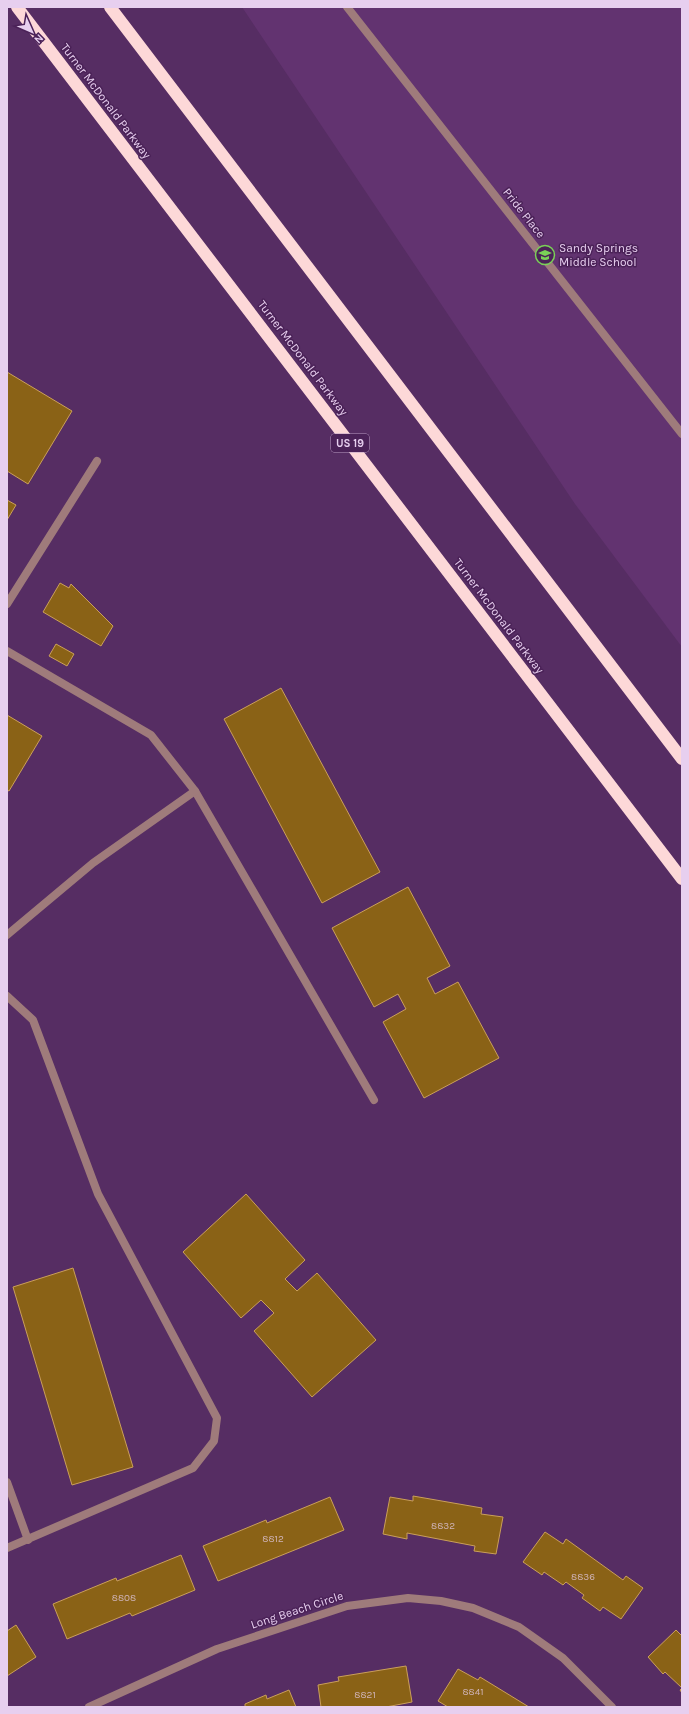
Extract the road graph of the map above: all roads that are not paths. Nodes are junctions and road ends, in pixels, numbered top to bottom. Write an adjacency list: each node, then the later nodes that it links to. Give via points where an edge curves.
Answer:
1 (17, 7): 10 (highway, Turner McDonald Parkway / US 19)
2 (110, 7): 8 (highway)
3 (347, 7): 4 (street, Pride Place)
4 (682, 434)
5 (97, 461): 6 (street)
6 (7, 604)
7 (7, 651): 9 (street, via 151,735)
8 (682, 759)
9 (195, 791): 11 (street, via 93,863); 13 (street)
10 (682, 879)
11 (7, 935)
12 (7, 996): 15 (street, via 33,1020 98,1194 217,1418 214,1441 193,1468)
13 (374, 1100)
14 (7, 1482): 15 (street)
15 (28, 1540): 16 (street)
16 (7, 1548)
17 (91, 1706): 18 (street, Long Beach Circle, via 217,1649 346,1606 408,1598 441,1601 473,1608 519,1627 563,1658)
18 (612, 1707)

